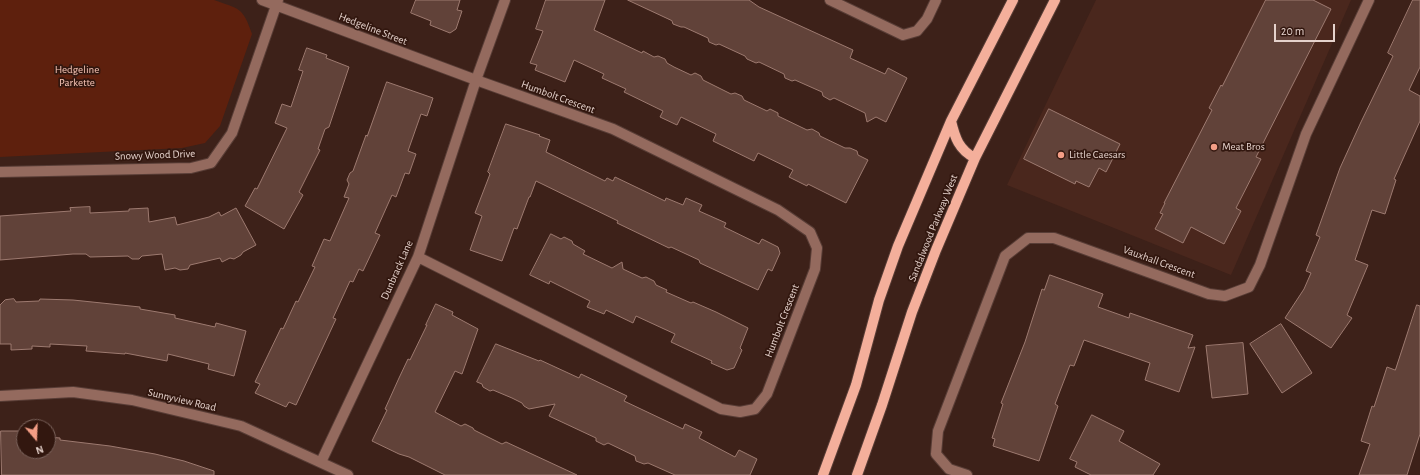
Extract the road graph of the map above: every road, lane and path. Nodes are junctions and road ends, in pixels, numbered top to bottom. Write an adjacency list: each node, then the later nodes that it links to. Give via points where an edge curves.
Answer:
1 (262, 0): 8 (street, Hedgeline Street)
2 (506, 0): 9 (street, Dunbrack Lane)
3 (830, 0): 4 (street, via 904,35 917,31 927,19)
4 (936, 0)
5 (1013, 0): 10 (main road)
6 (1055, 0): 11 (main road, Sandalwood Parkway West)
7 (1370, 0): 19 (street, Vauxhall Crescent, via 1306,134 1260,265 1249,287 1225,296 1209,294 1054,238 1028,238 1006,256 938,431 936,454 949,469)
8 (277, 3): 9 (street, Hedgeline Street); 12 (street, Snowy Wood Drive, via 232,133 211,163 191,168)
9 (476, 80): 13 (street, Dunbrack Lane); 13 (street, Humbolt Crescent, via 613,129 778,210 810,232 817,248 815,269 766,394 755,409 740,412 721,409)
10 (951, 120): 11 (main road, via 959,145); 17 (main road, via 898,246 879,300 856,385)
11 (975, 158): 18 (main road, Sandalwood Parkway West, via 912,312)
12 (0, 172)
13 (418, 257): 15 (street, Dunbrack Lane)
14 (0, 396): 15 (street, Sunnyview Road, via 74,392 132,400 241,426)
15 (321, 462): 16 (street, Sunnyview Road)
16 (348, 475)
17 (823, 475)
18 (857, 475)
19 (967, 475)

